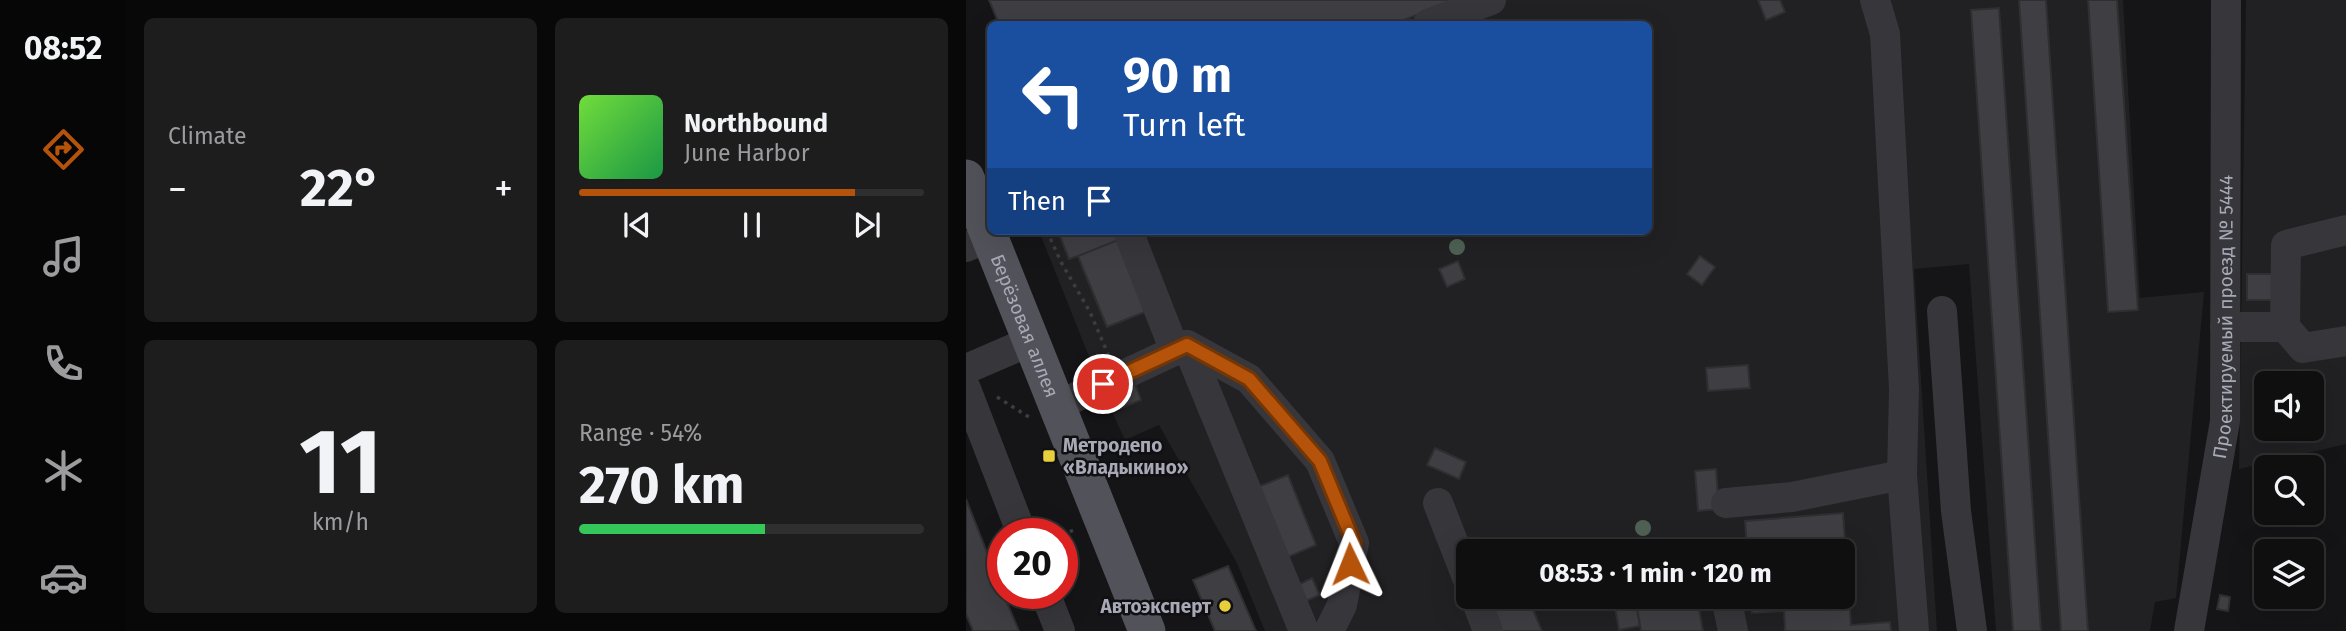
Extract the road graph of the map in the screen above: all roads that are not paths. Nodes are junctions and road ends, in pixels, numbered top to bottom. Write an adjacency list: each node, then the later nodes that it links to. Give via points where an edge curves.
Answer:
1 (1491, 0): 4 (street)
2 (1875, 0): 18 (street, via 1885,34 1898,254 1904,389)
3 (2226, 0): 10 (street, Проектируемый проезд № 5444)
4 (1436, 21)
5 (966, 178): 8 (main road, Берёзовая аллея)
6 (2346, 230): 11 (street, via 2286,245)
7 (1130, 235): 14 (street)
8 (978, 242): 12 (main road, Берёзовая аллея)
9 (1942, 311): 33 (street, via 1956,511)
10 (2225, 327): 11 (street); 34 (street, Проектируемый проезд № 5444, via 2225,421)
11 (2285, 327): 13 (street, via 2303,348)
12 (1031, 341): 15 (street); 17 (main road, Берёзовая аллея)
13 (2346, 341)
14 (1181, 348): 17 (street); 28 (street); 29 (street, via 1249,379 1320,461 1354,543 1342,605)
15 (966, 369)
16 (977, 390): 21 (street)
17 (1046, 414): 27 (main road, Берёзовая аллея)
18 (1902, 475): 20 (street, via 1792,497); 32 (street)
19 (1438, 503): 22 (street)
20 (1726, 503)
21 (1017, 518)
22 (1456, 549)
23 (1051, 609): 26 (street)
24 (1480, 609): 30 (street)
25 (1729, 609): 31 (street)
26 (1060, 631)
27 (1147, 631)
28 (1304, 631)
29 (1329, 631)
30 (1488, 631)
31 (1734, 631)
32 (1914, 631)
33 (1972, 631)
34 (2189, 631)

